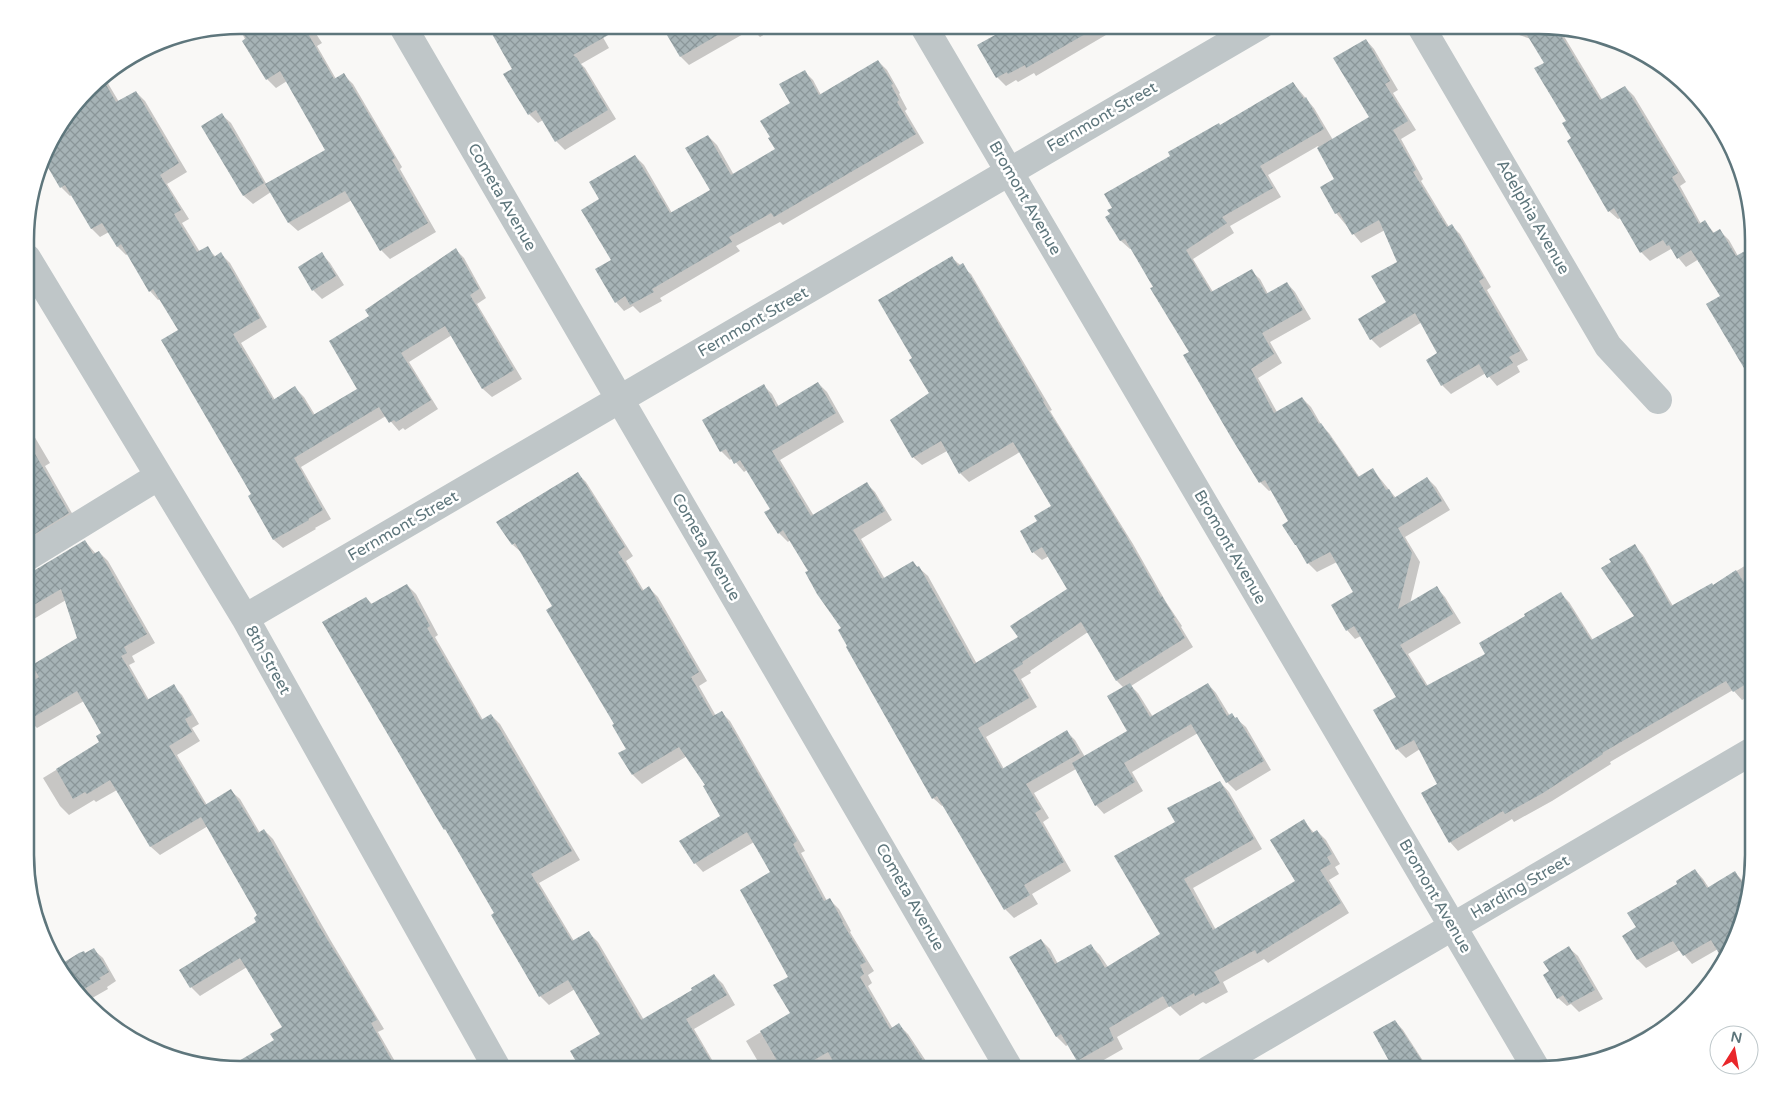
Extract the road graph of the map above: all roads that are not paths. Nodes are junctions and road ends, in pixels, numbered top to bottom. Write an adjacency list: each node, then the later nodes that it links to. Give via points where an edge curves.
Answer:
1 (407, 34): 7 (street, Cometa Avenue)
2 (928, 34): 5 (street, Bromont Avenue)
3 (1245, 34): 5 (street, Fernmont Street)
4 (1425, 34): 8 (street, Adelphia Avenue, via 1608,346)
5 (1009, 172): 7 (street, Fernmont Street); 13 (street, Bromont Avenue)
6 (34, 270): 9 (street, 8th Street)
7 (620, 399): 11 (street, Fernmont Street); 15 (street, Cometa Avenue)
8 (1658, 400)
9 (159, 476): 10 (street); 11 (street, 8th Street)
10 (34, 553)
11 (245, 618): 14 (street, 8th Street)
12 (1745, 755): 13 (street, Harding Street)
13 (1453, 926): 16 (street, Harding Street); 17 (street, Bromont Avenue)
14 (493, 1061)
15 (1005, 1061)
16 (1223, 1061)
17 (1532, 1061)

